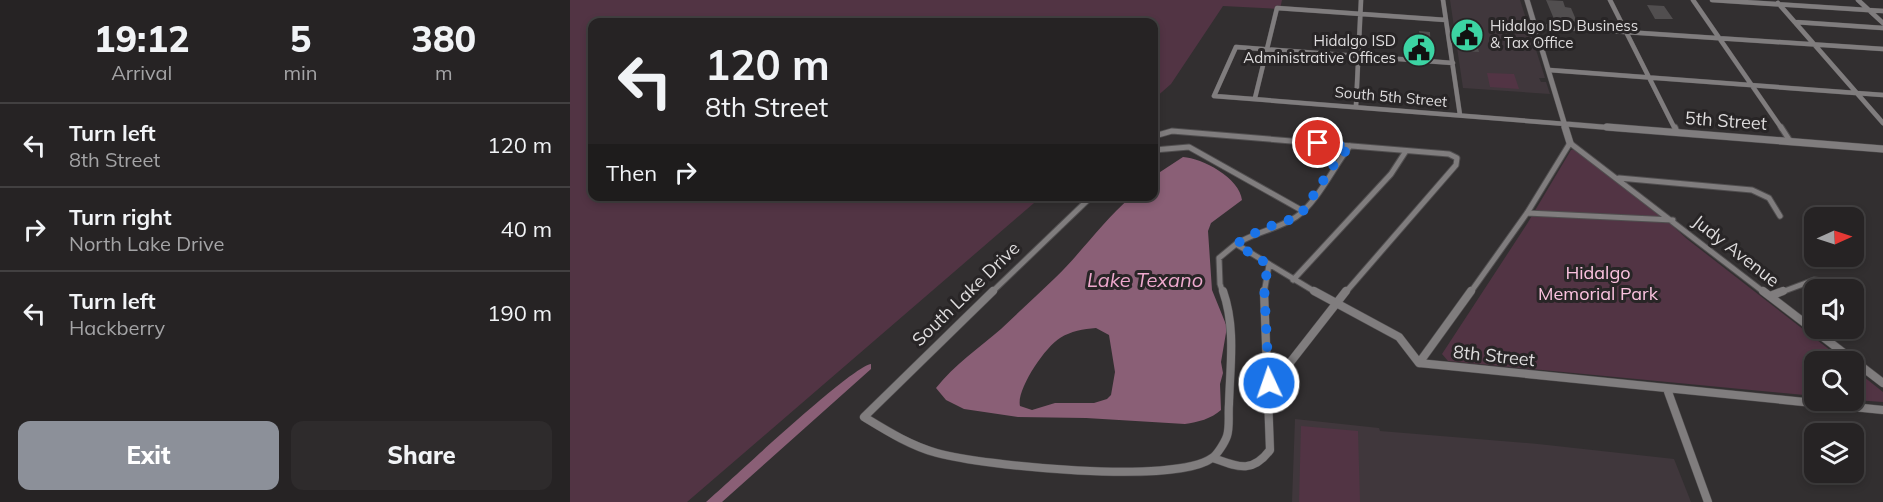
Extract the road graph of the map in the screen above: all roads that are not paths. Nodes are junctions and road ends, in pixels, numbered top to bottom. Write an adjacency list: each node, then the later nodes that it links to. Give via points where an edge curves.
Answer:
1 (1361, 0): 11 (street)
2 (1443, 0): 12 (street)
3 (1527, 0): 14 (street)
4 (1610, 0): 16 (street)
5 (1693, 0): 17 (street)
6 (1712, 0): 8 (street)
7 (1858, 0): 9 (street)
8 (1777, 2): 9 (street); 13 (street)
9 (1869, 10): 10 (street); 15 (street)
10 (1883, 11)
11 (1360, 14): 12 (street); 19 (street, via 1277,8); 21 (street)
12 (1446, 20): 22 (street)
13 (1795, 22): 15 (street); 18 (street)
14 (1535, 26): 16 (street); 23 (street)
15 (1883, 26)
16 (1626, 32): 17 (street); 24 (street)
17 (1719, 38): 18 (street); 25 (street)
18 (1814, 45): 20 (street); 26 (street)
19 (1267, 49): 21 (street); 28 (street); 28 (street, South 5th Street, via 1236,47 1214,96)
20 (1883, 49)
21 (1359, 56): 22 (street); 29 (street)
22 (1453, 63): 30 (street)
23 (1549, 70): 24 (street); 32 (street)
24 (1650, 78): 25 (street); 33 (street)
25 (1752, 86): 26 (street); 35 (street)
26 (1856, 93): 27 (street); 31 (street)
27 (1883, 94)
28 (1255, 98): 29 (street, South 5th Street)
29 (1356, 106): 30 (street, South 5th Street)
30 (1460, 115): 32 (street, South 5th Street)
31 (1883, 123)
32 (1566, 124): 33 (street, 5th Street); 37 (street)
33 (1677, 132): 35 (street, 5th Street)
34 (1158, 136): 36 (street, via 1172,131)
35 (1790, 141): 39 (street, 5th Street)
36 (1302, 142): 38 (street); 42 (street)
37 (1570, 143): 43 (street, Judy Avenue); 46 (street)
38 (1350, 146): 41 (street); 42 (street)
39 (1883, 149)
40 (1158, 150): 45 (street, via 1189,147)
41 (1406, 151): 51 (street, via 1391,174); 54 (street, via 1449,154 1457,158 1456,165)
42 (1335, 163): 45 (street)
43 (1618, 178): 47 (street, via 1752,190 1768,198); 48 (street, Judy Avenue)
44 (1087, 201): 60 (street, South Lake Drive, via 864,417 900,439 935,453 971,461 1043,469 1165,471)
45 (1303, 211): 49 (street)
46 (1527, 213): 48 (street); 55 (street)
47 (1780, 216)
48 (1673, 220): 53 (street, Judy Avenue)
49 (1236, 244): 50 (street); 60 (street, via 1219,258 1220,284 1232,332 1227,436)
50 (1269, 265): 51 (street); 57 (street, via 1264,284)
51 (1293, 280): 54 (street)
52 (1804, 284): 53 (street)
53 (1770, 296): 56 (street, Judy Avenue)
54 (1336, 303): 55 (street, via 1400,337); 57 (street, via 1283,372)
55 (1419, 363): 58 (street, 8th Street)
56 (1883, 382)
57 (1269, 383): 60 (street, via 1270,450 1262,462 1240,467)
58 (1667, 388): 59 (street, 8th Street); 61 (street)
59 (1883, 410)
60 (1213, 458)
61 (1708, 502)

